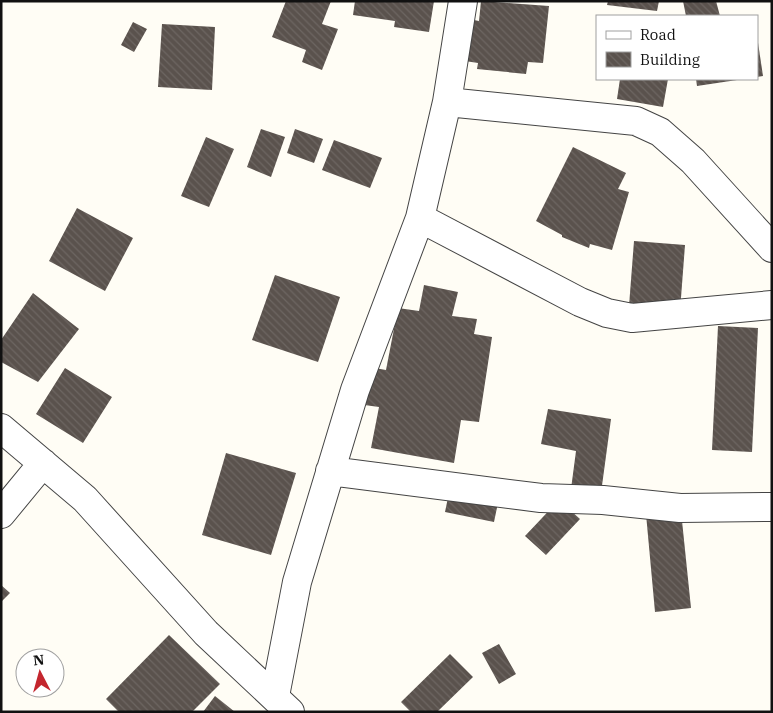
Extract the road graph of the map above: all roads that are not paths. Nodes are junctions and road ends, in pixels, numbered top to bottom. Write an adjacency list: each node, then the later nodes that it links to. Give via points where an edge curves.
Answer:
1 (464, 1): 2 (street)
2 (447, 102): 3 (street); 4 (street, via 636,121 660,132 693,161)
3 (420, 218): 5 (street, via 606,313 632,318); 8 (street, via 355,390)
4 (772, 248)
5 (772, 305)
6 (1, 428): 7 (street)
7 (44, 464): 10 (street); 11 (street, via 85,499 206,633)
8 (330, 471): 9 (street, via 541,498 680,508); 11 (street, via 297,582)
9 (772, 506)
10 (1, 514)
11 (282, 704)

